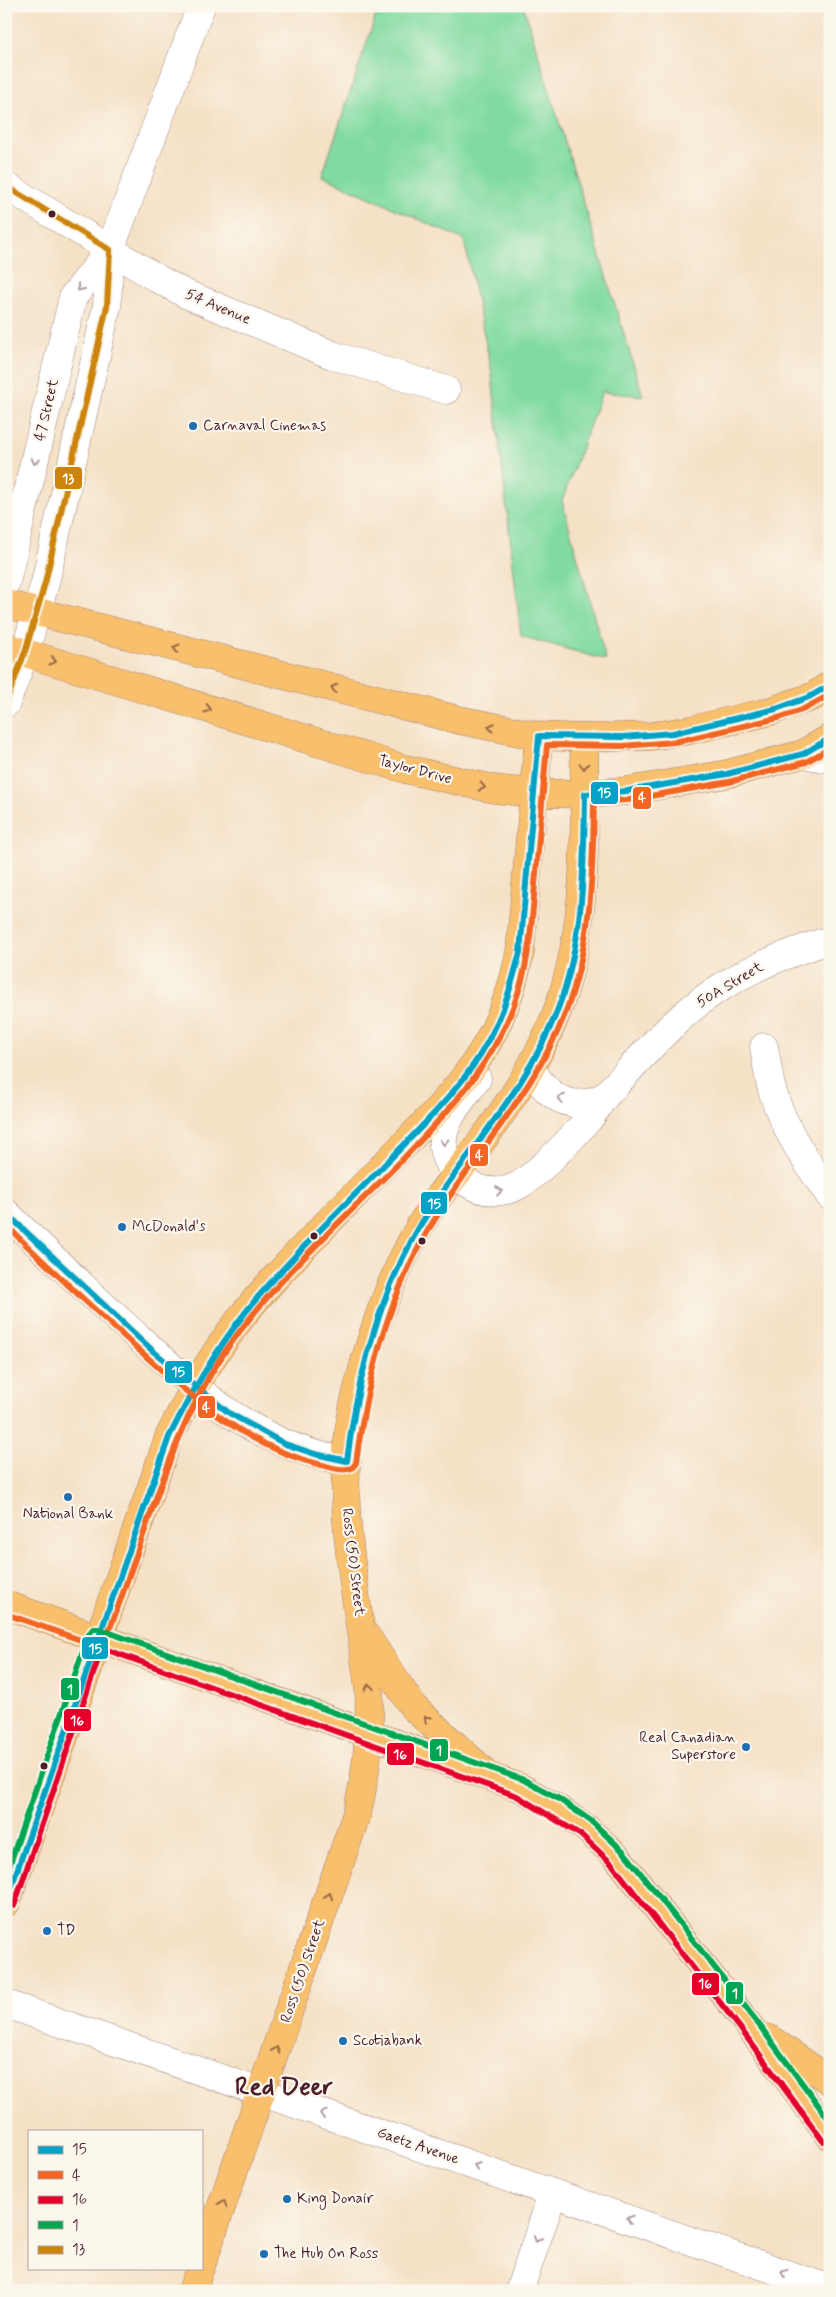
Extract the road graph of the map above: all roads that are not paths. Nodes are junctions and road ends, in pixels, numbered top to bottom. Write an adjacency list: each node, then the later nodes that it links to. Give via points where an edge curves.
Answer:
1 (201, 6): 3 (street, 47 Street)
2 (6, 186): 3 (street, 54 Avenue)
3 (110, 250): 4 (street, 54 Avenue, via 186,294 332,354); 5 (street, 47 Street, one-way to 5, via 73,297); 7 (street, 47 Street, via 107,306)
4 (446, 390)
5 (6, 582)
6 (6, 604): 7 (main road)
7 (38, 612): 8 (street, 47 Street); 11 (main road, one-way to 7, via 459,720)
8 (16, 650): 10 (street, 47 Street); 16 (main road, Taylor Drive, one-way to 16, via 406,769 494,789)
9 (830, 686): 12 (main road, via 814,696 768,712 691,730 652,736)
10 (6, 703)
11 (539, 736): 12 (main road); 16 (main road)
12 (584, 738): 17 (main road, Ross (50) Street, one-way to 17)
13 (830, 738): 14 (main road, Taylor Drive)
14 (803, 754): 15 (street); 17 (main road, Taylor Drive, via 718,776 628,791)
15 (830, 759)
16 (533, 794): 17 (main road, Taylor Drive); 19 (main road, via 520,952 515,980)
17 (585, 794): 21 (main road, Ross (50) Street, via 584,866 570,974)
18 (830, 940): 22 (street, 50A Street, via 766,962 712,993 670,1028)
19 (492, 1035): 23 (street, one-way to 23, via 479,1076 445,1129 443,1149); 26 (main road, via 448,1100 275,1278 228,1332)
20 (764, 1047): 24 (street, via 772,1090 783,1121)
21 (531, 1067): 22 (street, one-way to 21, via 585,1104 560,1099 538,1081); 23 (main road, Ross (50) Street)
22 (604, 1097): 23 (street, 50A Street, one-way to 22, via 488,1192 520,1185 588,1119)
23 (455, 1175): 27 (main road, Ross (50) Street, via 411,1242 390,1290 366,1356 353,1410)
24 (830, 1196)
25 (6, 1213): 26 (street)
26 (194, 1387): 27 (street, via 260,1432 315,1455); 30 (main road, via 169,1437)
27 (347, 1461): 29 (main road, Ross (50) Street, via 347,1534)
28 (6, 1605): 30 (main road)
29 (362, 1631): 31 (main road, Ross (50) Street, one-way to 29); 32 (main road, one-way to 29, via 413,1706)
30 (97, 1637): 31 (main road); 33 (main road)
31 (370, 1735): 32 (main road); 37 (main road, Ross (50) Street, one-way to 31, via 357,1813)
32 (488, 1776): 35 (main road, via 541,1798 605,1845)
33 (6, 1903)
34 (6, 2004): 37 (street, Gaetz Avenue)
35 (747, 2023): 36 (main road); 38 (main road)
36 (830, 2081)
37 (262, 2092): 39 (street, Gaetz Avenue, one-way to 37); 40 (main road, Ross (50) Street, one-way to 37)
38 (830, 2136)
39 (553, 2192): 42 (street, Gaetz Avenue, one-way to 39); 44 (street, one-way to 44)
40 (202, 2264)
41 (200, 2270): 43 (main road, Ross (50) Street)
42 (830, 2289)
43 (192, 2291)
44 (519, 2291)

